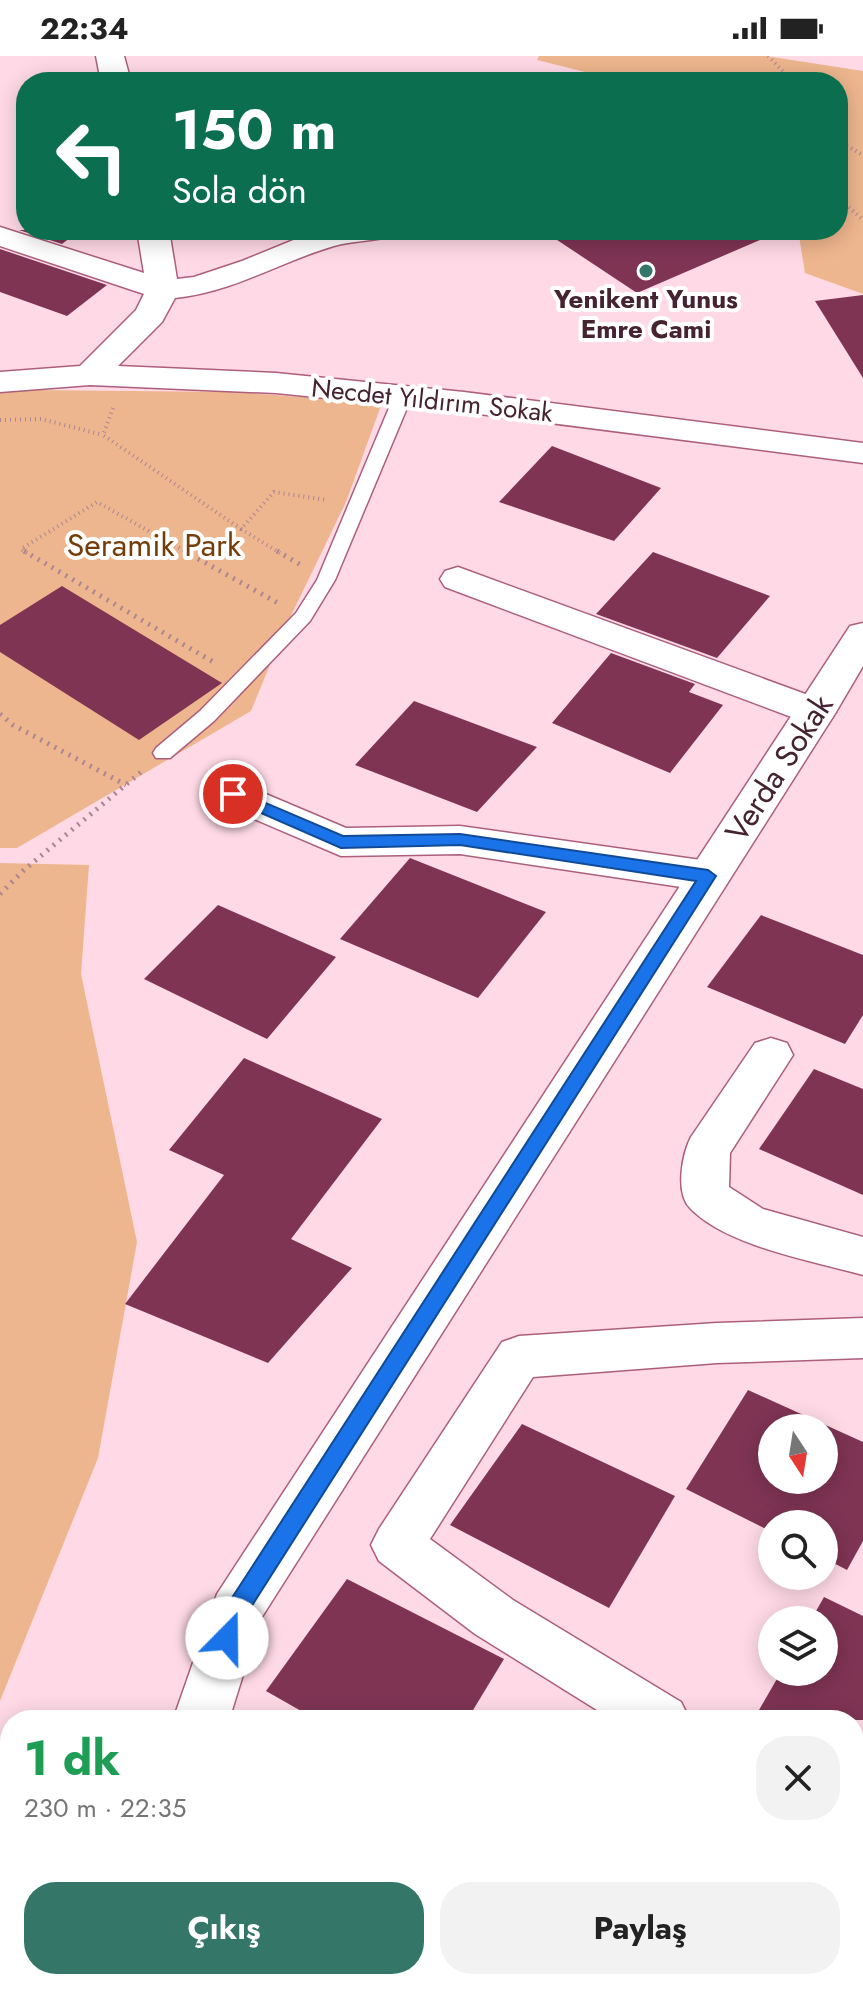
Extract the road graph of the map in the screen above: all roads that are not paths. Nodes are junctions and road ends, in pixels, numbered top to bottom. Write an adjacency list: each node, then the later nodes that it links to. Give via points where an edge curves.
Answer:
1 (0, 236): 4 (street)
2 (155, 240): 4 (street)
3 (318, 240): 4 (street, via 198,286)
4 (163, 290): 5 (street, via 150,315)
5 (90, 375): 6 (street, Necdet Yıldırım Sokak); 7 (street, Necdet Yıldırım Sokak, via 276,383)
6 (0, 382)
7 (403, 396): 8 (street, Necdet Yıldırım Sokak); 12 (lane, via 326,580 303,617 207,716)
8 (863, 453)
9 (458, 579): 11 (street)
10 (863, 635): 11 (street, Verda Sokak)
11 (816, 712): 14 (street, Verda Sokak)
12 (163, 753)
13 (233, 794): 14 (street, via 341,842 460,840)
14 (708, 876): 18 (street, Verda Sokak, via 236,1611)
15 (771, 1055): 16 (street, via 707,1150 706,1195 749,1224)
16 (863, 1256)
17 (863, 1338): 19 (street, via 519,1357 397,1545 494,1617)
18 (204, 1710)
19 (646, 1710)

